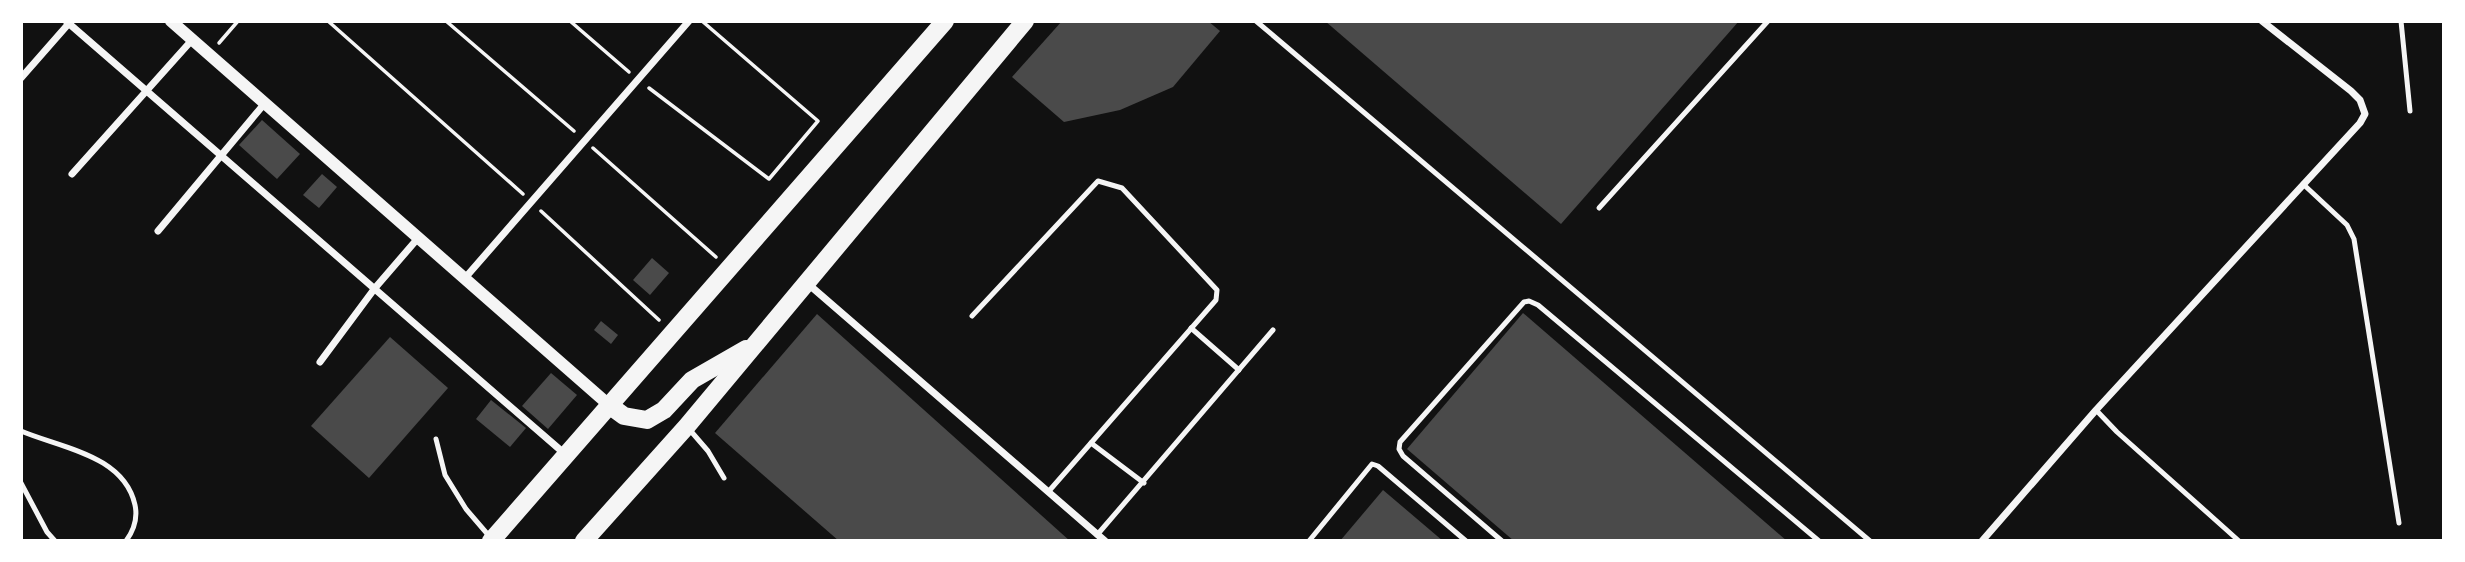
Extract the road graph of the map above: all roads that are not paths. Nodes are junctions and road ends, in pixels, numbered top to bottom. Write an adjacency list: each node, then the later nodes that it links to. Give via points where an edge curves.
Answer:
1 (171, 21): 10 (street)
2 (689, 21): 21 (street)
3 (945, 21): 30 (main road)
4 (1025, 21): 22 (main road)
5 (1256, 21): 52 (lane)
6 (1768, 21): 18 (lane)
7 (2262, 21): 17 (street, via 2351,91 2365,114)
8 (2401, 21): 14 (lane)
9 (68, 22): 11 (street); 12 (street)
10 (192, 40): 12 (street); 13 (street)
11 (21, 78)
12 (147, 91): 15 (street); 16 (street)
13 (265, 103): 15 (street); 20 (street)
14 (2410, 111)
15 (220, 155): 19 (street); 23 (street)
16 (72, 174)
17 (2303, 184): 31 (street); 41 (lane, via 2347,225 2354,239)
18 (1599, 208)
19 (158, 231)
20 (419, 236): 21 (street); 23 (street)
21 (465, 278): 30 (street)
22 (807, 283): 27 (main road); 40 (street)
23 (374, 288): 28 (street); 36 (street)
24 (972, 316): 25 (lane, via 1098,181 1122,188 1217,290 1216,300)
25 (1191, 328): 29 (lane); 35 (lane)
26 (1273, 330): 29 (lane)
27 (756, 343): 30 (main road, via 692,380 655,417 637,420); 32 (main road)
28 (320, 362)
29 (1239, 370): 38 (lane)
30 (609, 405): 36 (main road)
31 (2096, 410): 53 (street); 54 (lane)
32 (687, 426): 37 (lane); 44 (main road)
33 (21, 431): 46 (lane, via 99,460 117,473 132,493 136,513)
34 (436, 439): 43 (lane, via 445,475)
35 (1091, 443): 38 (lane); 40 (lane)
36 (566, 454): 43 (main road)
37 (724, 478)
38 (1144, 483): 42 (lane)
39 (21, 484): 45 (lane)
40 (1049, 491): 42 (street)
41 (2399, 523)
42 (1097, 535): 47 (street)
43 (492, 540)
44 (589, 540)
45 (55, 541)
46 (126, 541)
47 (1105, 541)
48 (1309, 541): 49 (lane, via 1372,464)
49 (1466, 541)
50 (1502, 541): 51 (lane, via 1399,449 1400,442 1529,301)
51 (1819, 541)
52 (1870, 541)
53 (1982, 541)
54 (2239, 541)

